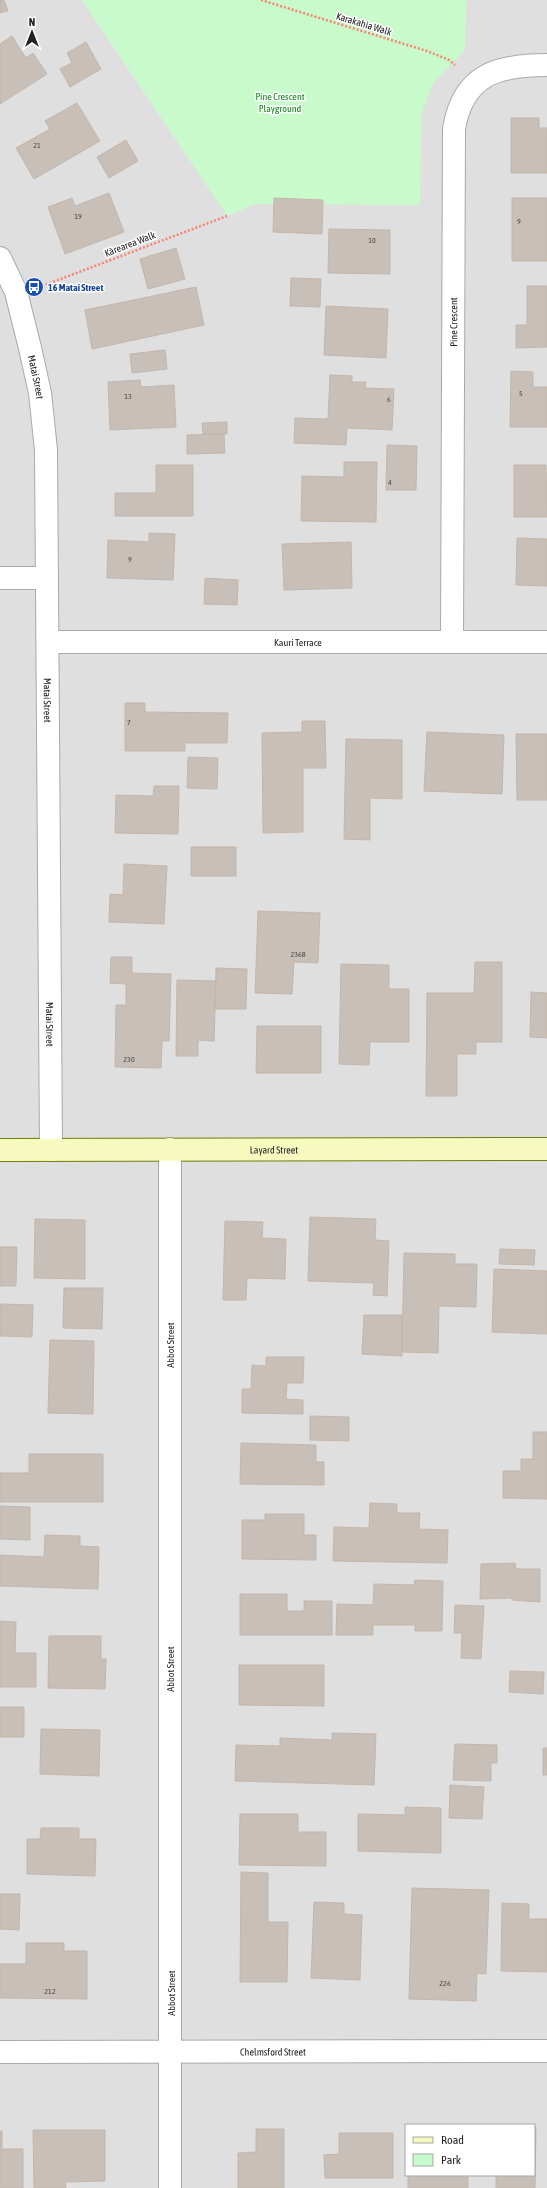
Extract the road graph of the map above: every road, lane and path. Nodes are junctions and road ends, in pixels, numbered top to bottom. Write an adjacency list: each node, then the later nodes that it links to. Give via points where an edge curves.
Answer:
1 (261, 0): 3 (path, Karakahia Walk, via 427,51 449,60)
2 (547, 65): 10 (street, Pine Crescent, via 510,67 493,72 467,94 457,110 455,122)
3 (459, 68)
4 (226, 216): 6 (path, Kārearea Walk)
5 (0, 258): 8 (street, Matai Street, via 16,292 40,393 46,450)
6 (40, 287)
7 (0, 578): 8 (street)
8 (47, 578): 9 (street, Matai Street)
9 (48, 642): 10 (street, Kauri Terrace); 15 (street, Matai Street)
10 (452, 642): 11 (street, Kauri Terrace)
11 (547, 642)
12 (170, 1149): 13 (street, Layard Street); 15 (street, Layard Street); 17 (street, Abbot Street)
13 (547, 1149)
14 (0, 1150): 15 (street, Layard Street)
15 (51, 1150)
16 (0, 2052): 17 (street, Chelmsford Street)
17 (170, 2052): 18 (street, Chelmsford Street); 19 (street, Abbot Street)
18 (547, 2052)
19 (170, 2188)

